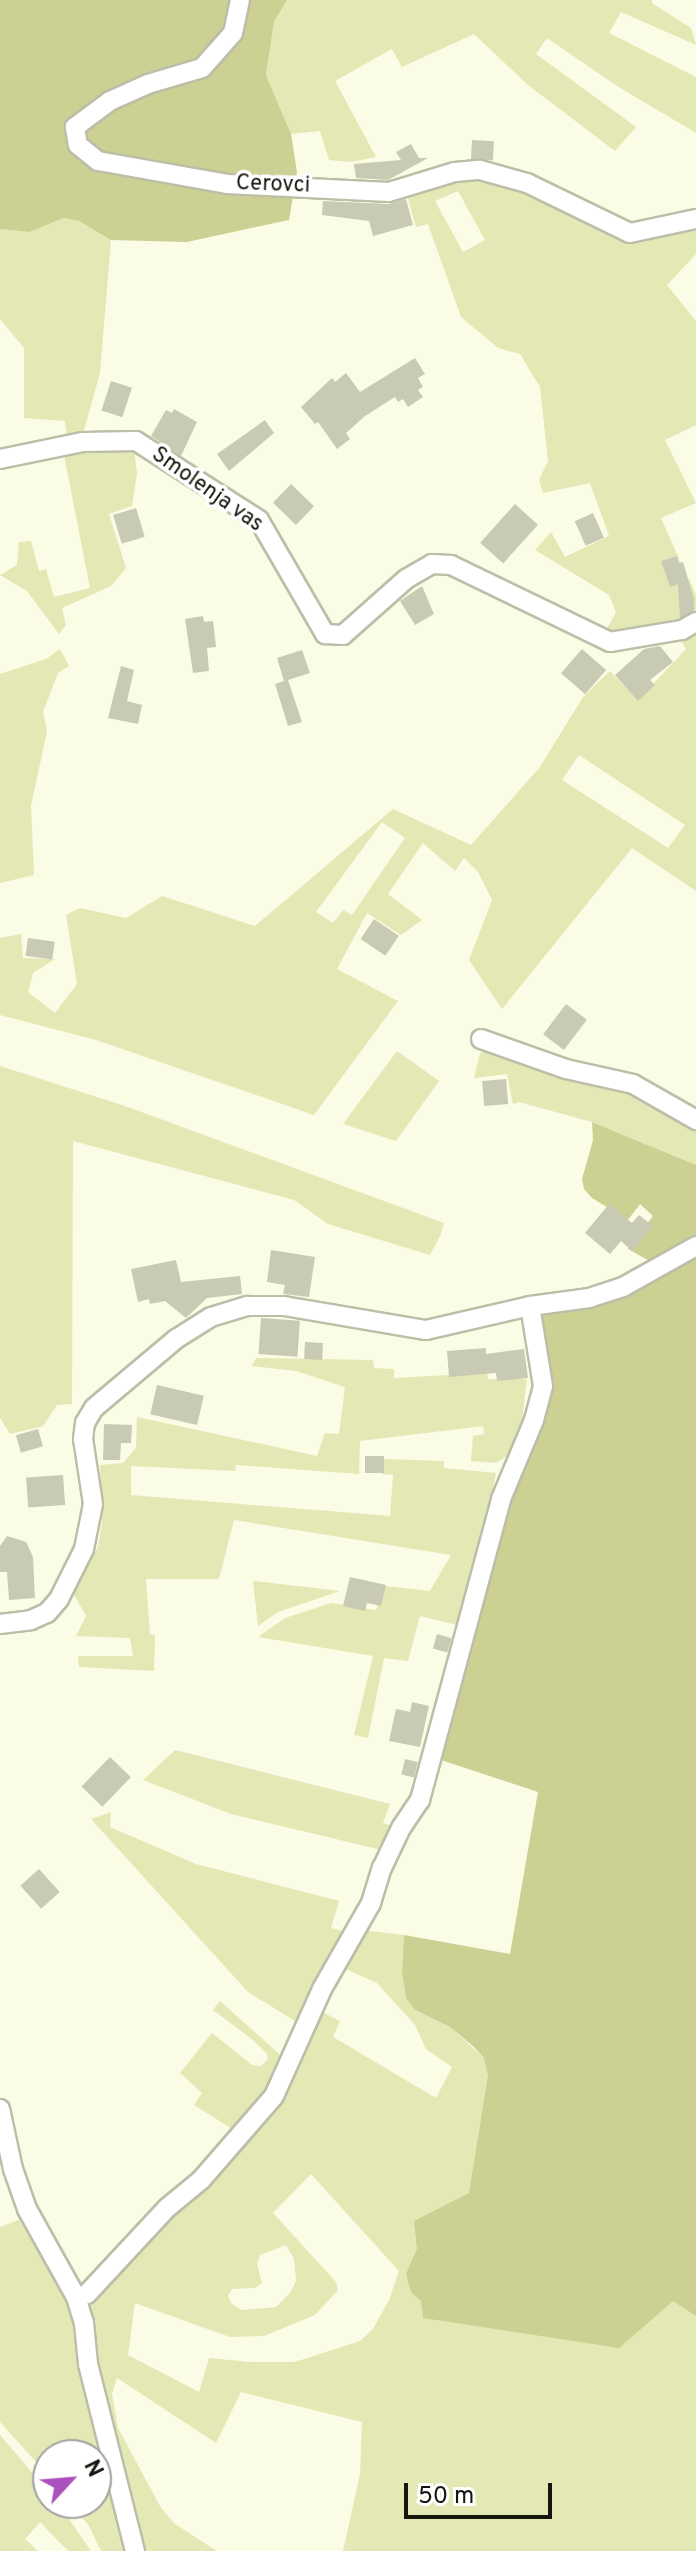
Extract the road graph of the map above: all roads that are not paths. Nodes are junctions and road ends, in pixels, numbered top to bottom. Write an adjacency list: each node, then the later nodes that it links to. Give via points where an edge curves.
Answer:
1 (240, 0): 2 (street, Cerovci, via 233,33 202,68 110,101 75,127 78,145 98,161 227,184 389,192 480,170 527,183 630,233)
2 (696, 219)
3 (0, 459): 4 (street, Smolenja vas, via 83,442 136,441 259,520 325,634 343,635 406,579 432,564 451,565 610,642 682,630)
4 (696, 622)
5 (481, 1039): 6 (street, via 566,1069 633,1084)
6 (696, 1120)
7 (696, 1246): 8 (street, via 623,1287)
8 (530, 1306): 9 (street, via 426,1330 284,1306 247,1306 211,1317 176,1339 94,1408 83,1439 93,1504 84,1549 47,1613); 11 (street, via 543,1386 501,1499 420,1800 401,1828 371,1903 322,1989 274,2096 201,2180 167,2208 87,2294)
9 (0, 1624)
10 (0, 2109): 11 (street, via 27,2209)
11 (76, 2297): 12 (street)
12 (135, 2551)

